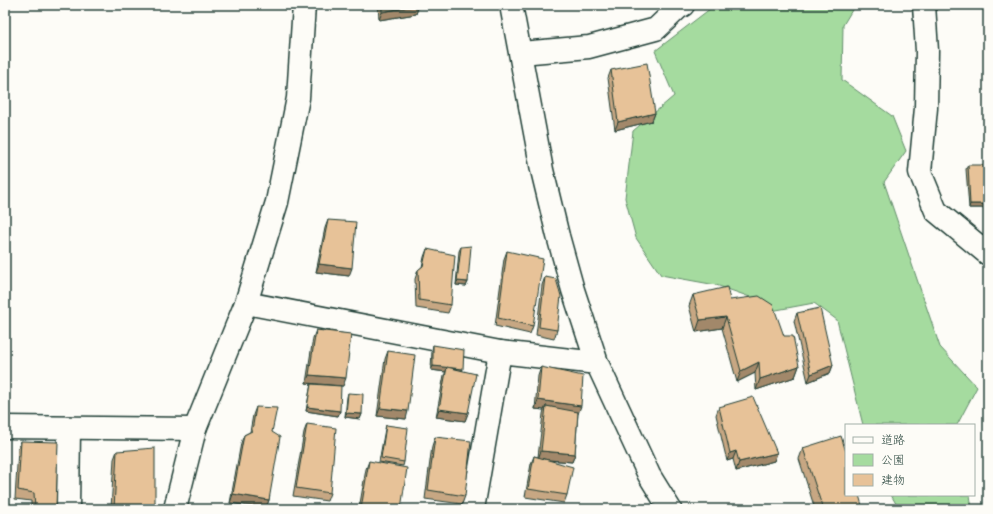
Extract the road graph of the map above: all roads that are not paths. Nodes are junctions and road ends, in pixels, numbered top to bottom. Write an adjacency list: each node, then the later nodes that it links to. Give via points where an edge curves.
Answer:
1 (304, 5): 7 (street, via 298,98 277,202)
2 (511, 5): 5 (street)
3 (924, 5): 6 (street, via 927,51 926,108 920,172 936,211)
4 (680, 6): 5 (street, via 656,30 589,48)
5 (521, 53): 9 (street, via 542,170 558,236)
6 (988, 254)
7 (246, 303): 8 (street); 12 (street)
8 (500, 352): 9 (street); 15 (street)
9 (597, 363): 16 (street, via 649,475)
10 (5, 427): 11 (street)
11 (69, 428): 12 (street); 13 (street)
12 (195, 428): 14 (street)
13 (68, 509)
14 (175, 509)
15 (473, 509)
16 (670, 509)

